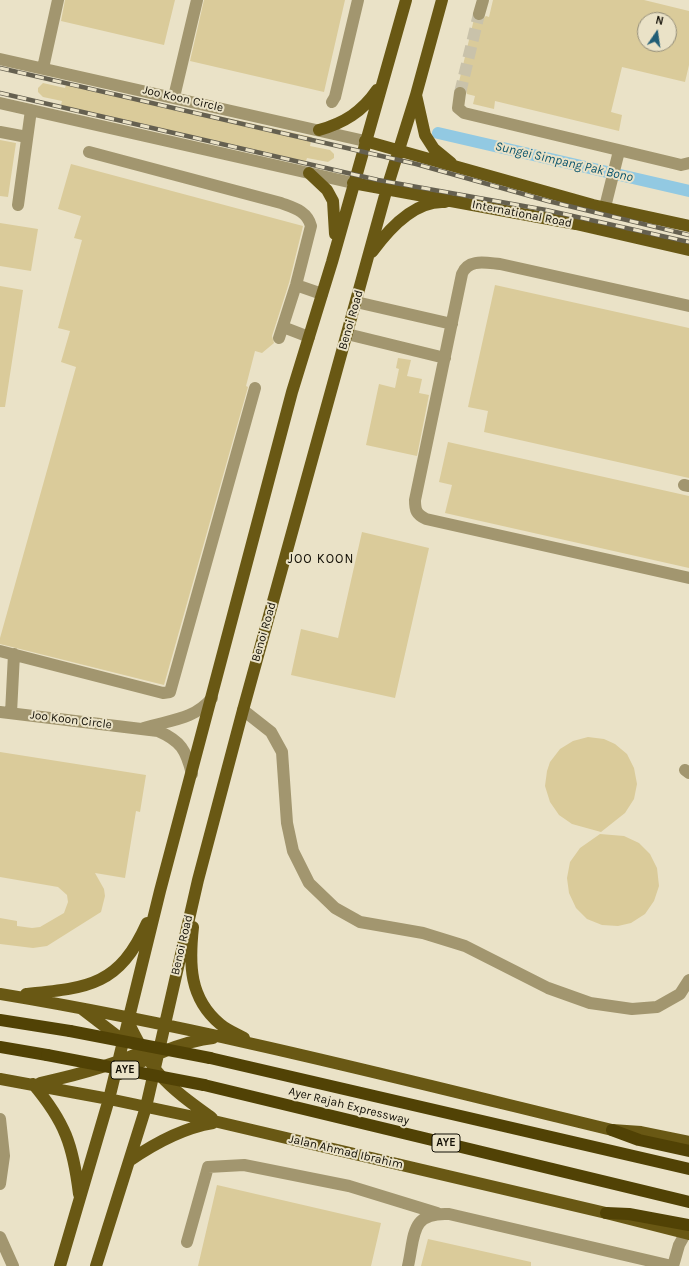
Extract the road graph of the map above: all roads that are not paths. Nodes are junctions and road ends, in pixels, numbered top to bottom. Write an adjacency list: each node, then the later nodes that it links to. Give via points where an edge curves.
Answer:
1 (58, 0): 9 (street)
2 (197, 0): 13 (street)
3 (358, 0): 14 (street)
4 (406, 0): 10 (main road)
5 (442, 0): 12 (main road, Benoi Road)
6 (483, 0): 7 (street)
7 (479, 14)
8 (0, 59): 9 (street, Joo Koon Circle)
9 (43, 68): 13 (street, Joo Koon Circle)
10 (382, 83): 17 (main road, via 354,116 337,125); 20 (main road)
11 (460, 93): 22 (street, via 458,108 464,114)
12 (416, 94): 21 (main road, Benoi Road); 25 (main road, via 426,135 434,149)
13 (174, 97): 17 (street, Joo Koon Circle)
14 (332, 102)
15 (0, 103): 16 (street)
16 (31, 110): 19 (street); 26 (street)
17 (319, 130): 20 (street, Joo Koon Circle)
18 (0, 132): 19 (street)
19 (27, 137): 29 (street)
20 (365, 141): 21 (main road, International Road); 27 (main road)
21 (398, 150): 25 (main road, International Road); 28 (main road, Benoi Road)
22 (619, 151): 24 (street, via 681,165); 31 (street)
23 (89, 152): 36 (street, via 282,203 301,211 309,219 311,226)
24 (689, 163)
25 (455, 166): 31 (main road, International Road)
26 (309, 172): 27 (street); 35 (main road, via 327,190 333,201 336,229)
27 (354, 183): 28 (main road, International Road); 35 (main road)
28 (387, 188): 30 (main road, International Road); 34 (main road, Benoi Road)
29 (18, 205)
30 (472, 205): 33 (main road, International Road, via 576,224); 34 (main road, via 442,202 419,209 389,230)
31 (605, 207): 32 (main road, International Road)
32 (689, 226)
33 (689, 250)
34 (368, 257): 38 (main road, Benoi Road)
35 (332, 262): 37 (main road)
36 (296, 285): 37 (street); 42 (street, via 281,332)
37 (322, 294): 42 (main road)
38 (356, 302): 40 (street); 41 (main road, Benoi Road)
39 (689, 306): 40 (street, via 500,264 474,263 464,269)
40 (452, 324): 43 (street)
41 (347, 334): 43 (street); 49 (main road, Benoi Road)
42 (309, 337): 48 (main road, via 292,392)
43 (445, 358): 45 (street, via 415,500 415,509 419,515 426,519)
44 (255, 388): 47 (street, via 170,692 163,693)
45 (689, 578)
46 (0, 651): 47 (street)
47 (14, 654): 50 (street)
48 (212, 698): 51 (street, Joo Koon Circle, via 200,711); 52 (main road)
49 (243, 710): 53 (main road, Benoi Road); 55 (street, via 270,732 282,752 287,823 293,851 310,883 335,908 360,922 422,934 465,946 548,988 590,1002 632,1009 657,1007 680,994)
50 (6, 712): 51 (street, Joo Koon Circle)
51 (141, 729): 52 (street, Joo Koon Circle, via 158,731 178,742 188,758)
52 (192, 774): 54 (main road)
53 (198, 880): 60 (main road, Benoi Road); 63 (main road, via 190,956 197,993 220,1024)
54 (160, 891): 56 (main road, via 134,950 111,974 90,984 71,988); 58 (main road)
55 (689, 980)
56 (5, 994): 57 (main road)
57 (80, 1008): 58 (main road); 62 (main road)
58 (128, 1019): 60 (main road); 62 (main road); 65 (main road)
59 (0, 1020): 78 (highway, Ayer Rajah Expressway / AYE, bridge, via 210,1058)
60 (164, 1025): 61 (main road); 65 (main road, Benoi Road)
61 (224, 1037): 63 (main road); 65 (main road, via 200,1040)
62 (123, 1041): 65 (main road); 66 (main road)
63 (253, 1044): 74 (main road)
64 (0, 1047): 81 (highway, Ayer Rajah Expressway / AYE, bridge, via 204,1085)
65 (149, 1056): 66 (main road); 67 (main road); 71 (main road, Benoi Road, via 152,1081); 73 (main road, via 159,1074 184,1098)
66 (118, 1062): 67 (main road); 69 (main road, via 70,1077)
67 (114, 1076): 70 (main road)
68 (0, 1079): 69 (main road, Jalan Ahmad Ibrahim)
69 (33, 1084): 70 (main road, Jalan Ahmad Ibrahim); 80 (main road, via 52,1106 62,1125 75,1159)
70 (109, 1099): 71 (main road, Jalan Ahmad Ibrahim); 80 (main road)
71 (146, 1107): 73 (main road, Jalan Ahmad Ibrahim); 77 (main road, Benoi Road)
72 (0, 1120): 79 (street, via 4,1156)
73 (218, 1122): 77 (main road, via 199,1125 177,1133 149,1147); 83 (main road, Jalan Ahmad Ibrahim)
74 (612, 1130): 75 (main road, via 641,1132); 76 (highway, via 639,1140)
75 (689, 1142)
76 (689, 1151)
77 (129, 1161): 89 (main road, Benoi Road)
78 (689, 1169)
79 (0, 1184)
80 (80, 1199): 88 (main road)
81 (689, 1202)
82 (437, 1213): 86 (street, via 349,1186 244,1165 208,1167); 90 (street, via 423,1218 418,1225); 91 (street)
83 (606, 1213): 84 (highway, via 629,1214)
84 (688, 1231): 91 (street, via 679,1245)
85 (0, 1237): 87 (street)
86 (187, 1242)
87 (13, 1266)
88 (60, 1266)
89 (96, 1266)
90 (408, 1266)
91 (672, 1266)

